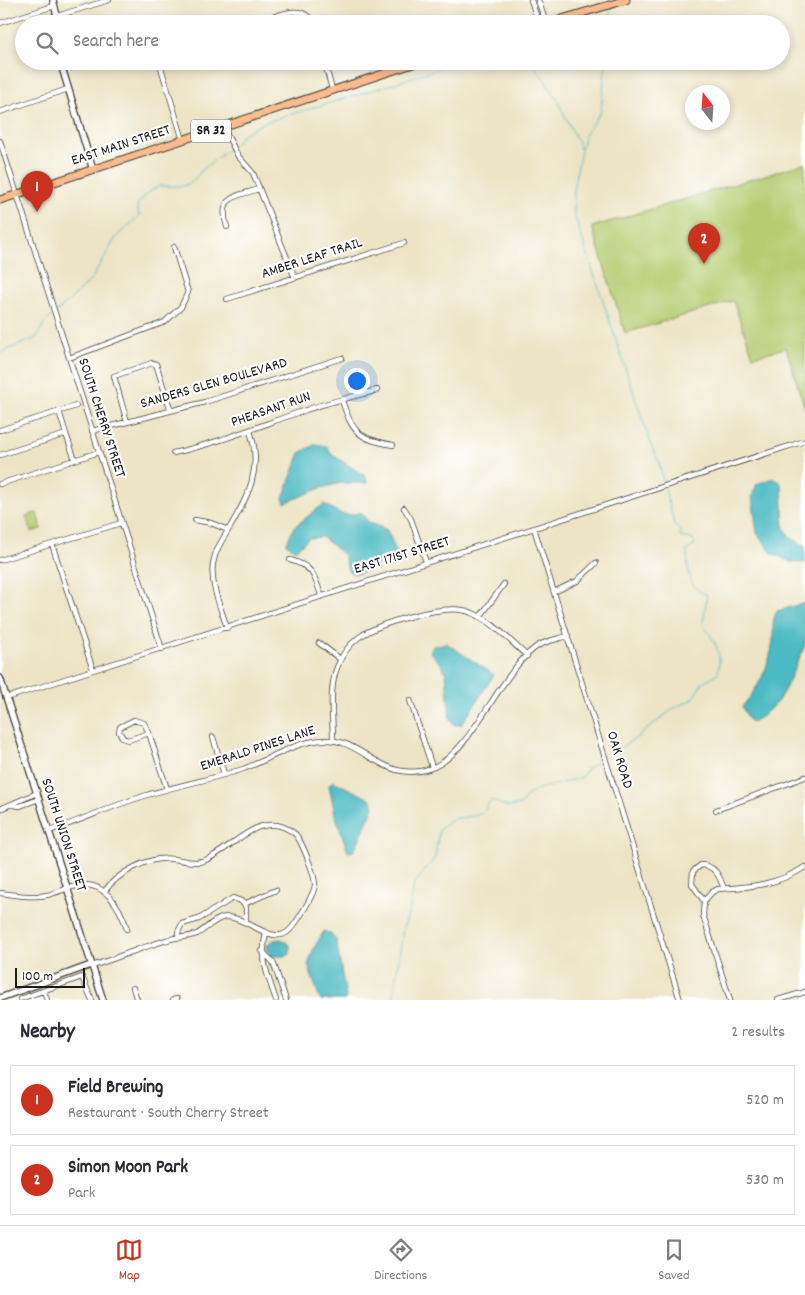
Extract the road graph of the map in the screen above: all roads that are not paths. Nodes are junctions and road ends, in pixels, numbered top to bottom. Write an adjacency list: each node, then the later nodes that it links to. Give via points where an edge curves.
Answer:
1 (109, 0): 7 (street)
2 (531, 0): 10 (street)
3 (538, 0): 11 (street)
4 (626, 0): 12 (main road)
5 (54, 3): 6 (street)
6 (23, 15)
7 (60, 15)
8 (282, 15): 9 (street, via 298,10)
9 (308, 15)
10 (536, 15)
11 (542, 15)
12 (575, 15)
13 (15, 18): 14 (street)
14 (0, 24)
15 (63, 70): 19 (street)
16 (162, 70): 23 (street)
17 (327, 70): 20 (street)
18 (393, 70): 20 (main road, EAST MAIN STREET / SR 32)
19 (68, 89): 21 (street); 25 (street)
20 (332, 89): 22 (main road, EAST MAIN STREET / SR 32)
21 (0, 112)
22 (223, 126): 23 (main road, EAST MAIN STREET / SR 32); 26 (street, via 253,173)
23 (183, 140): 25 (main road, EAST MAIN STREET / SR 32)
24 (0, 141): 27 (street, SOUTH CHERRY STREET)
25 (93, 170): 27 (main road, EAST MAIN STREET / SR 32)
26 (259, 189): 29 (street, via 226,202 223,210); 32 (street)
27 (16, 194): 28 (main road, EAST MAIN STREET / SR 32); 34 (street, SOUTH CHERRY STREET)
28 (0, 200)
29 (228, 227)
30 (404, 243): 32 (street, AMBER LEAF TRAIL)
31 (174, 247): 34 (street, via 188,292 175,315 141,332)
32 (295, 278): 33 (street, AMBER LEAF TRAIL)
33 (227, 299)
34 (69, 358): 43 (street, SOUTH CHERRY STREET)
35 (342, 358): 40 (street, SANDERS GLEN BOULEVARD)
36 (377, 390): 37 (street, PHEASANT RUN)
37 (342, 400): 44 (street, PHEASANT RUN, via 307,409); 47 (street, via 350,424 359,434 371,441)
38 (76, 406): 39 (street)
39 (59, 411): 42 (street); 45 (street)
40 (171, 411): 41 (street, SANDERS GLEN BOULEVARD); 41 (street, via 156,364 152,362 114,376)
41 (127, 422): 43 (street, SANDERS GLEN BOULEVARD)
42 (0, 430)
43 (92, 431): 48 (street, SOUTH CHERRY STREET)
44 (250, 431): 49 (street, PHEASANT RUN); 57 (street, via 255,456 254,479 247,500)
45 (66, 434): 50 (street); 51 (street)
46 (805, 441): 56 (street, EAST 171ST STREET)
47 (393, 445)
48 (99, 452): 51 (street); 55 (street, SOUTH CHERRY STREET)
49 (173, 453)
50 (0, 455)
51 (75, 460): 52 (street)
52 (0, 484)
53 (404, 508): 61 (street)
54 (195, 520): 57 (street, via 211,522)
55 (121, 523): 58 (street); 70 (street, SOUTH CHERRY STREET)
56 (534, 528): 61 (street, EAST 171ST STREET); 64 (street, OAK ROAD)
57 (228, 530): 67 (street, via 217,549 212,570)
58 (52, 544): 59 (street); 73 (street)
59 (0, 560)
60 (290, 560): 65 (street, via 312,571)
61 (426, 562): 65 (street, EAST 171ST STREET)
62 (596, 563): 64 (street, via 577,582)
63 (504, 584): 66 (street)
64 (554, 592): 68 (street, OAK ROAD)
65 (321, 595): 67 (street, EAST 171ST STREET)
66 (480, 617): 71 (street); 72 (street, via 458,609 430,611 366,633 352,643)
67 (226, 628): 70 (street, EAST 171ST STREET)
68 (568, 636): 71 (street, EMERALD PINES LANE, via 540,645); 113 (street, OAK ROAD)
69 (319, 643): 72 (street)
70 (162, 649): 73 (street, EAST 171ST STREET)
71 (527, 656): 80 (street, EMERALD PINES LANE, via 455,752)
72 (340, 659): 79 (street, via 333,684)
73 (93, 670): 75 (street, EAST 171ST STREET)
74 (0, 678): 75 (street, SOUTH UNION STREET)
75 (6, 698): 84 (street, SOUTH UNION STREET)
76 (410, 700): 80 (street)
77 (149, 733): 77 (street, via 144,723 138,720 124,723 119,729 121,736 128,740); 83 (street)
78 (213, 737): 81 (street)
79 (333, 740): 80 (street, EMERALD PINES LANE, via 391,769 408,771); 81 (street, EMERALD PINES LANE, via 308,743)
80 (432, 767)
81 (224, 774): 83 (street, EMERALD PINES LANE)
82 (805, 777): 86 (street)
83 (167, 789): 87 (street, EMERALD PINES LANE)
84 (38, 796): 85 (street, via 20,806); 87 (street, SOUTH UNION STREET)
85 (0, 809)
86 (716, 810)
87 (49, 831): 89 (street, SOUTH UNION STREET)
88 (805, 867): 90 (street, via 779,881)
89 (67, 889): 92 (street, via 88,885); 93 (street, via 36,896); 101 (street, SOUTH UNION STREET)
90 (724, 889): 94 (street, via 712,892); 94 (street, via 715,870 706,865 698,866 691,880)
91 (276, 890): 95 (street)
92 (104, 892): 97 (street, via 117,904); 98 (street, via 125,872 160,860 191,863 205,860 243,834 275,825 297,836 313,875 314,886 294,926 280,935)
93 (0, 893)
94 (704, 901): 114 (street, via 703,915)
95 (244, 904): 96 (street); 99 (street, via 238,899 225,902 199,919 182,924)
96 (246, 922): 98 (street); 99 (street, via 226,917 196,934)
97 (127, 929)
98 (266, 932): 100 (street)
99 (179, 938): 101 (street)
100 (262, 951): 111 (street); 112 (street, via 273,962)
101 (92, 966): 105 (street); 109 (street, SOUTH UNION STREET)
102 (133, 988): 110 (street)
103 (44, 990): 106 (street); 107 (street); 108 (street, via 82,977)
104 (805, 992): 115 (street)
105 (0, 998)
106 (20, 999)
107 (47, 1000)
108 (92, 1000)
109 (103, 1000)
110 (137, 1000)
111 (276, 1000)
112 (286, 1000)
113 (680, 1000)
114 (730, 1000)
115 (778, 1000)

